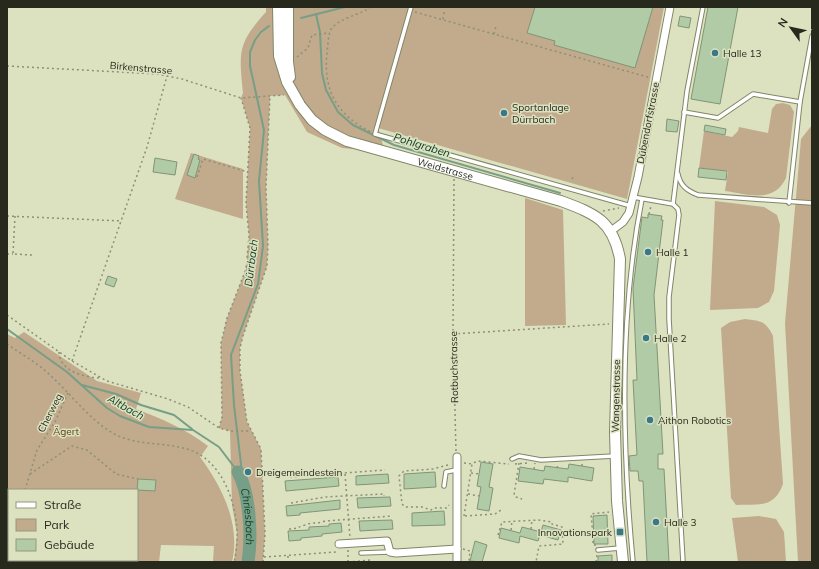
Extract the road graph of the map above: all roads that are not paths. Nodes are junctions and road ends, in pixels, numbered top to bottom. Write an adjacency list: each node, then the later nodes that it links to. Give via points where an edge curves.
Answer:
1 (278, 7): 7 (main road, Weidstrasse, via 279,56 287,82)
2 (288, 7): 7 (main road, Weidstrasse, via 288,62)
3 (670, 7): 11 (street, Dübendorfstrasse)
4 (702, 7): 9 (lane)
5 (410, 9): 16 (lane, via 375,134)
6 (812, 36): 8 (lane)
7 (293, 91): 17 (main road, Weidstrasse, via 312,120 347,141 561,201 592,214)
8 (800, 102): 9 (lane, via 753,94 718,118); 13 (lane)
9 (684, 112): 10 (lane)
10 (677, 165): 13 (lane, via 678,177 689,192); 15 (lane)
11 (633, 197): 12 (lane); 16 (street, Dübendorfstrasse)
12 (642, 199): 15 (lane); 31 (lane, via 630,287 627,353 626,454)
13 (789, 203): 14 (lane)
14 (812, 203)
15 (673, 204): 32 (lane, via 679,215 669,297 669,319)
16 (631, 206): 17 (street, Dübendorfstrasse, via 627,218)
17 (611, 231): 18 (main road, Wangenstrasse, via 617,241 620,259)
18 (615, 456): 20 (lane, via 541,460 518,456); 24 (main road, Wangenstrasse)
19 (457, 457): 21 (street)
20 (512, 459)
21 (456, 468): 22 (lane, via 446,472); 25 (street)
22 (444, 486)
23 (339, 544): 27 (street, via 388,541)
24 (621, 548): 26 (lane); 30 (main road, Wangenstrasse)
25 (459, 549): 27 (street); 29 (street)
26 (598, 550)
27 (390, 552): 28 (lane)
28 (361, 554)
29 (457, 562)
30 (623, 562)
31 (633, 562)
32 (683, 562)

